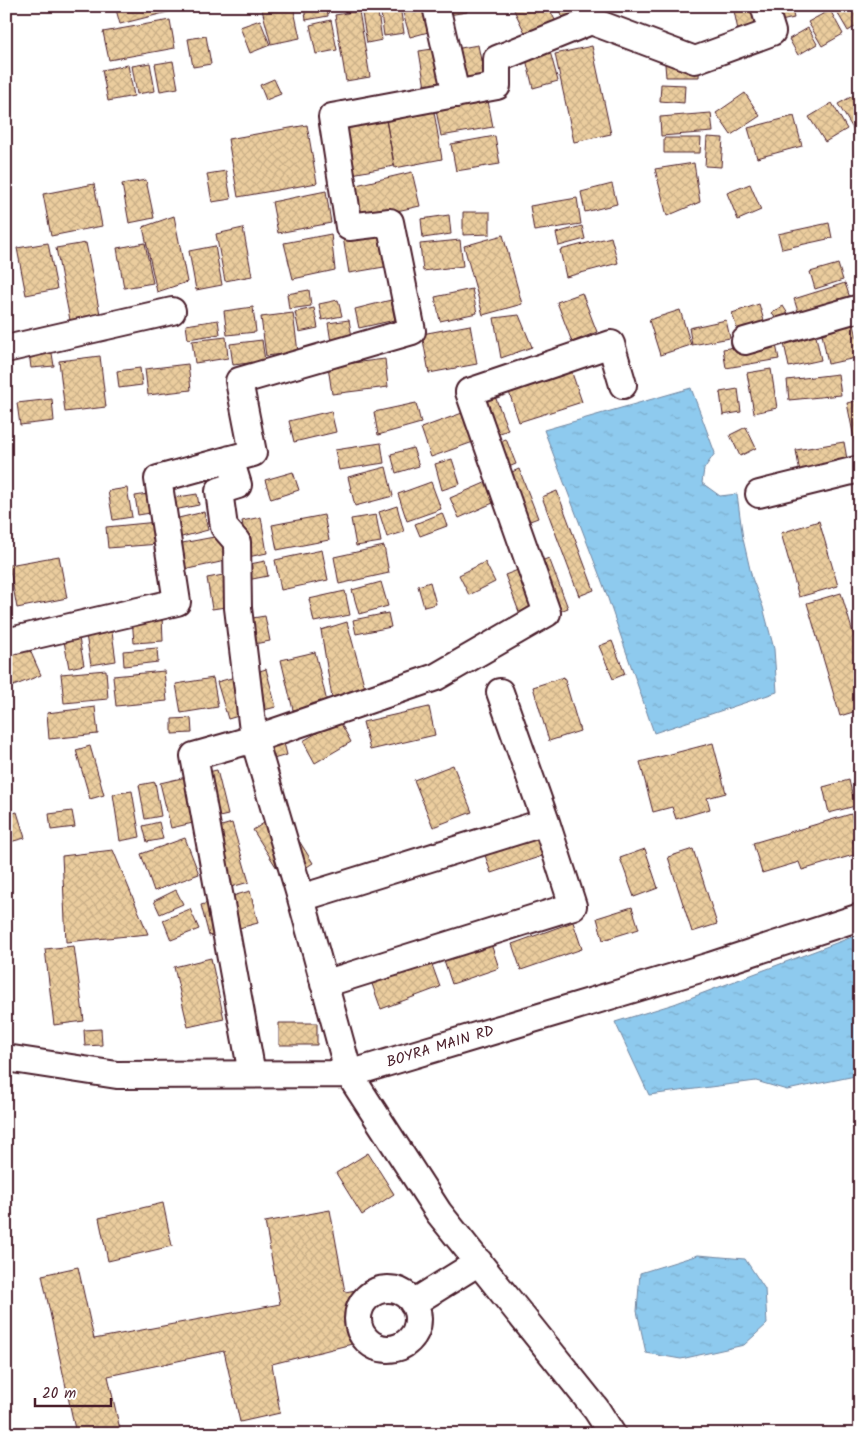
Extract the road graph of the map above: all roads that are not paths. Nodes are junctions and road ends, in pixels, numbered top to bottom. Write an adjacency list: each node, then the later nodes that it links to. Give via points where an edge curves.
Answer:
1 (436, 6): 3 (street)
2 (764, 6): 3 (street, via 772,32 695,60 591,21 498,59 496,86)
3 (456, 94): 9 (street, via 332,118 349,227 390,222 412,331 239,381 253,453)
4 (860, 308): 6 (street)
5 (172, 310): 7 (street)
6 (745, 341)
7 (6, 349)
8 (623, 385): 14 (street, via 610,344 469,392 547,613 436,677)
9 (230, 459): 12 (street, via 158,479 177,602); 14 (street, via 238,485 219,491 224,527 237,542 238,608)
10 (860, 469): 11 (street)
11 (759, 494)
12 (6, 642)
13 (500, 692): 15 (street)
14 (254, 739): 16 (street); 20 (street, via 194,756)
15 (546, 822): 16 (street); 18 (street, via 573,906)
16 (301, 898): 18 (street)
17 (860, 917): 21 (street, BOYRA MAIN RD, via 710,966)
18 (324, 984): 21 (street)
19 (6, 1058): 20 (street, BOYRA MAIN RD, via 117,1075)
20 (252, 1074): 21 (street, BOYRA MAIN RD)
21 (349, 1074): 22 (street, via 439,1213)
22 (478, 1262): 23 (street); 24 (street, via 596,1409)
23 (413, 1303)
24 (612, 1434)

